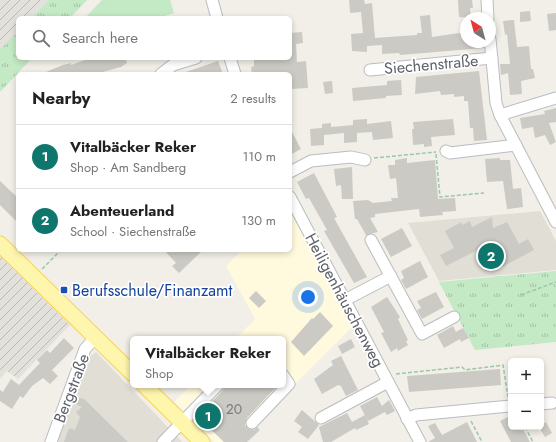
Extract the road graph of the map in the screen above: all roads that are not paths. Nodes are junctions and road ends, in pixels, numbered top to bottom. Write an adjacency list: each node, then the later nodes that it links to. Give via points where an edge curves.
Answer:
1 (212, 0): 4 (street)
2 (487, 0): 3 (street)
3 (488, 12)
4 (216, 16)
5 (491, 48): 6 (street, Siechenstraße)
6 (492, 58): 9 (street, Siechenstraße); 13 (street, Siechenstraße, via 496,103)
7 (189, 60): 10 (street, via 173,65)
8 (231, 60): 11 (street)
9 (370, 70)
10 (164, 72)
11 (235, 72)
12 (556, 98): 13 (street)
13 (500, 115): 14 (street, Siechenstraße)
14 (516, 145): 15 (street); 19 (street, Siechenstraße)
15 (441, 152)
16 (365, 160): 17 (street, via 351,157 311,161)
17 (292, 171)
18 (292, 201): 23 (street, Heiligenhäuschenweg)
19 (556, 222)
20 (371, 240): 22 (street)
21 (2, 250): 25 (main road)
22 (391, 276): 23 (street); 24 (street, via 422,334)
23 (345, 300): 27 (street, Heiligenhäuschenweg)
24 (454, 317)
25 (95, 338): 26 (main road); 37 (street, Bergstraße, via 85,349)
26 (130, 371)
27 (387, 381): 32 (street, Heiligenhäuschenweg); 33 (street, Heiligenhäuschenweg)
28 (147, 388): 34 (main road)
29 (215, 388): 34 (street)
30 (285, 388): 35 (street)
31 (508, 407): 33 (street, via 416,415)
32 (321, 418)
33 (408, 419): 39 (street, Heiligenhäuschenweg)
34 (182, 422): 36 (street); 38 (main road)
35 (252, 423)
36 (160, 439)
37 (51, 442)
38 (202, 442)
39 (420, 442)

